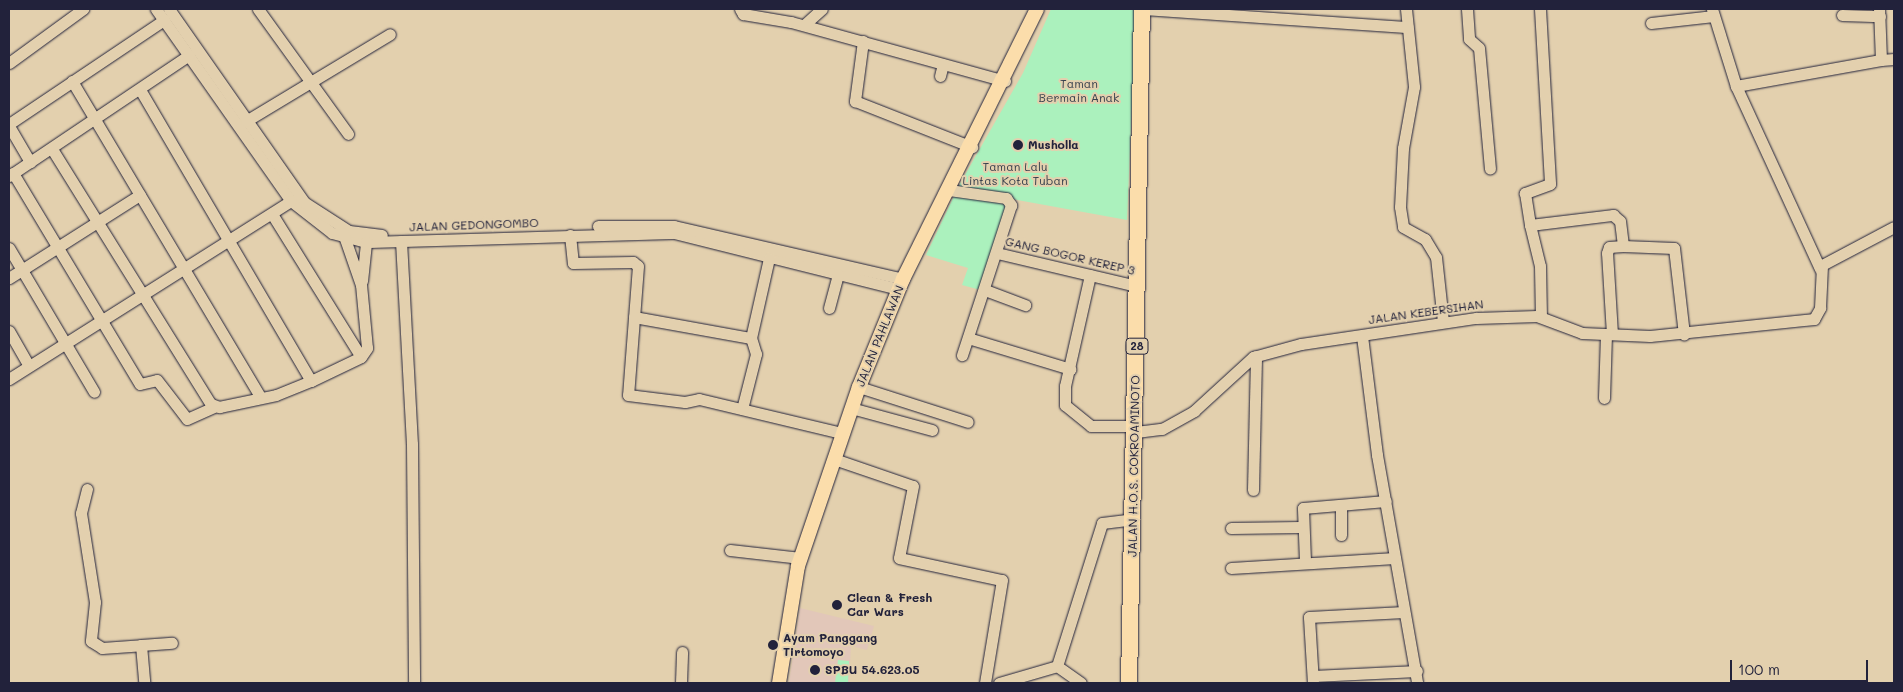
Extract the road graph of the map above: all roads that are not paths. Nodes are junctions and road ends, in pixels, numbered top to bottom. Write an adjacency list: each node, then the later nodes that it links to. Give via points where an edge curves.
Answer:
1 (83, 9): 23 (street)
2 (156, 9): 13 (street, JALAN GEDONGOMBO)
3 (258, 9): 28 (street)
4 (740, 9): 16 (street, via 742,14)
5 (822, 9): 16 (street)
6 (1037, 9): 27 (main road, JALAN PAHLAWAN)
7 (1142, 9): 17 (street); 68 (highway, JALAN H.O.S. COKROAMINOTO / 28)
8 (1406, 9): 17 (street)
9 (1467, 9): 40 (street, via 1469,39 1479,48)
10 (1540, 9): 47 (street, via 1550,184 1525,193)
11 (1713, 12): 15 (street); 29 (street)
12 (1880, 12): 14 (street); 22 (street)
13 (171, 16): 20 (street, JALAN GEDONGOMBO); 26 (street); 33 (street, JALAN GEDONGOMBO)
14 (1842, 16)
15 (1651, 23)
16 (804, 25): 19 (street)
17 (1407, 27): 76 (street, via 1414,87 1403,148 1400,207 1403,227 1425,238 1436,257)
18 (390, 34): 28 (street)
19 (863, 41): 24 (street); 35 (street, via 855,101)
20 (189, 55): 30 (street); 44 (street, JALAN GEDONGOMBO)
21 (1894, 59): 22 (street)
22 (1881, 60): 29 (street)
23 (9, 63)
24 (943, 64): 25 (street); 27 (street)
25 (940, 76)
26 (72, 81): 32 (street); 34 (street)
27 (1005, 81): 37 (main road, JALAN PAHLAWAN)
28 (308, 83): 33 (street); 36 (street)
29 (1736, 86): 62 (street)
30 (140, 89): 32 (street); 52 (street)
31 (926, 116): 35 (street)
32 (96, 120): 38 (street); 43 (street)
33 (246, 122): 50 (street, JALAN GEDONGOMBO, via 304,202)
34 (9, 125): 39 (street)
35 (922, 127): 37 (street)
36 (348, 134)
37 (972, 147): 42 (main road, JALAN PAHLAWAN)
38 (52, 149): 39 (street); 46 (street)
39 (30, 162): 41 (street)
40 (1490, 168)
41 (11, 175): 57 (street)
42 (949, 190): 58 (street, GANG BOGOR KEREP 3, via 1008,199 1010,210); 66 (main road, JALAN PAHLAWAN)
43 (140, 195): 46 (street); 60 (street)
44 (291, 201): 45 (street); 50 (street, JALAN GEDONGOMBO, via 316,224)
45 (272, 214): 52 (street); 86 (street)
46 (98, 224): 57 (street); 70 (street)
47 (1530, 225): 55 (street, via 1613,215 1620,221); 74 (street, via 1540,266)
48 (1894, 227): 62 (street)
49 (615, 230): 50 (street, JALAN GEDONGOMBO); 51 (street, JALAN GEDONGOMBO); 59 (street, JALAN GEDONGOMBO, via 674,233); 66 (street, JALAN GEDONGOMBO, via 674,226)
50 (343, 233): 54 (street, JALAN GEDONGOMBO); 67 (street)
51 (570, 235): 53 (street, JALAN GEDONGOMBO); 73 (street, via 573,263 637,264)
52 (231, 240): 60 (street); 90 (street)
53 (401, 241): 54 (street, JALAN GEDONGOMBO); 124 (street, via 412,444)
54 (366, 242): 67 (street)
55 (1623, 246): 78 (street, via 1607,249); 79 (street, via 1674,248)
56 (9, 248): 61 (street)
57 (57, 248): 61 (street); 75 (street)
58 (997, 253): 64 (street, GANG BOGOR KEREP 3); 69 (street, GANG BOGOR KEREP 3)
59 (769, 258): 63 (street, JALAN GEDONGOMBO); 81 (street)
60 (187, 267): 70 (street); 93 (street)
61 (22, 269): 65 (street); 83 (street)
62 (1820, 269): 79 (street, JALAN KEBERSIHAN, via 1820,308 1814,319)
63 (838, 274): 66 (street, JALAN GEDONGOMBO); 72 (street)
64 (1090, 275): 68 (street, GANG BOGOR KEREP 3); 88 (street)
65 (9, 278)
66 (901, 284): 91 (main road, JALAN PAHLAWAN)
67 (361, 285): 86 (street, via 368,343)
68 (1137, 286): 99 (highway, JALAN H.O.S. COKROAMINOTO / 28)
69 (986, 290): 71 (street); 82 (street, GANG BOGOR KEREP 3)
70 (142, 295): 75 (street); 95 (street)
71 (1025, 305)
72 (829, 308)
73 (634, 317): 81 (street); 97 (street, via 628,395 685,402 699,399)
74 (1541, 317): 76 (street, JALAN KEBERSIHAN); 78 (street, JALAN KEBERSIHAN, via 1582,333)
75 (102, 322): 83 (street); 95 (street, via 141,385 157,380 187,419)
76 (1443, 322): 80 (street, JALAN KEBERSIHAN)
77 (9, 331): 87 (street)
78 (1609, 334): 79 (street, JALAN KEBERSIHAN); 94 (street)
79 (1684, 334)
80 (1362, 336): 85 (street, JALAN KEBERSIHAN); 105 (street)
81 (751, 338): 97 (street, via 756,354)
82 (968, 338): 84 (street, GANG BOGOR KEREP 3); 88 (street)
83 (65, 344): 87 (street); 92 (street)
84 (962, 355)
85 (1256, 356): 99 (street, via 1194,411 1162,429); 104 (street)
86 (361, 357): 90 (street)
87 (30, 366): 89 (street)
88 (1070, 369): 99 (street, via 1066,405 1079,419 1091,426)
89 (9, 379)
90 (311, 381): 93 (street, via 276,395)
91 (859, 387): 96 (main road, JALAN PAHLAWAN); 98 (street)
92 (94, 392)
93 (260, 395): 95 (street)
94 (1604, 398)
95 (214, 407)
96 (851, 408): 100 (street); 101 (main road, JALAN PAHLAWAN)
97 (742, 409): 101 (street)
98 (968, 422)
99 (1136, 429): 107 (highway, JALAN H.O.S. COKROAMINOTO / 28)
100 (932, 430)
101 (842, 433): 102 (main road, JALAN PAHLAWAN)
102 (834, 459): 112 (main road, JALAN PAHLAWAN); 127 (street, via 914,487 899,558 1002,580)
103 (87, 489): 118 (street, via 81,513 94,602 92,641 102,648)
104 (1253, 490)
105 (1386, 501): 106 (street); 113 (street)
106 (1341, 507): 108 (street, via 1302,508); 110 (street)
107 (1133, 519): 120 (street, via 1102,524); 130 (highway, JALAN H.O.S. COKROAMINOTO / 28)
108 (1300, 526): 109 (street); 114 (street)
109 (1231, 528)
110 (1341, 535)
111 (730, 550): 112 (street)
112 (801, 558): 126 (main road, JALAN PAHLAWAN)
113 (1395, 558): 114 (street); 116 (street)
114 (1305, 561): 115 (street)
115 (1231, 568)
116 (1404, 612): 121 (street); 122 (street, via 1309,617)
117 (172, 643): 118 (street)
118 (142, 645): 123 (street)
119 (682, 652): 125 (street)
120 (1057, 666): 128 (street); 129 (street)
121 (1417, 671): 122 (street); 131 (street)
122 (1313, 679)
123 (144, 683)
124 (414, 683)
125 (681, 683)
126 (779, 683)
127 (985, 683)
128 (999, 683)
129 (1080, 683)
130 (1129, 683)
131 (1418, 683)

